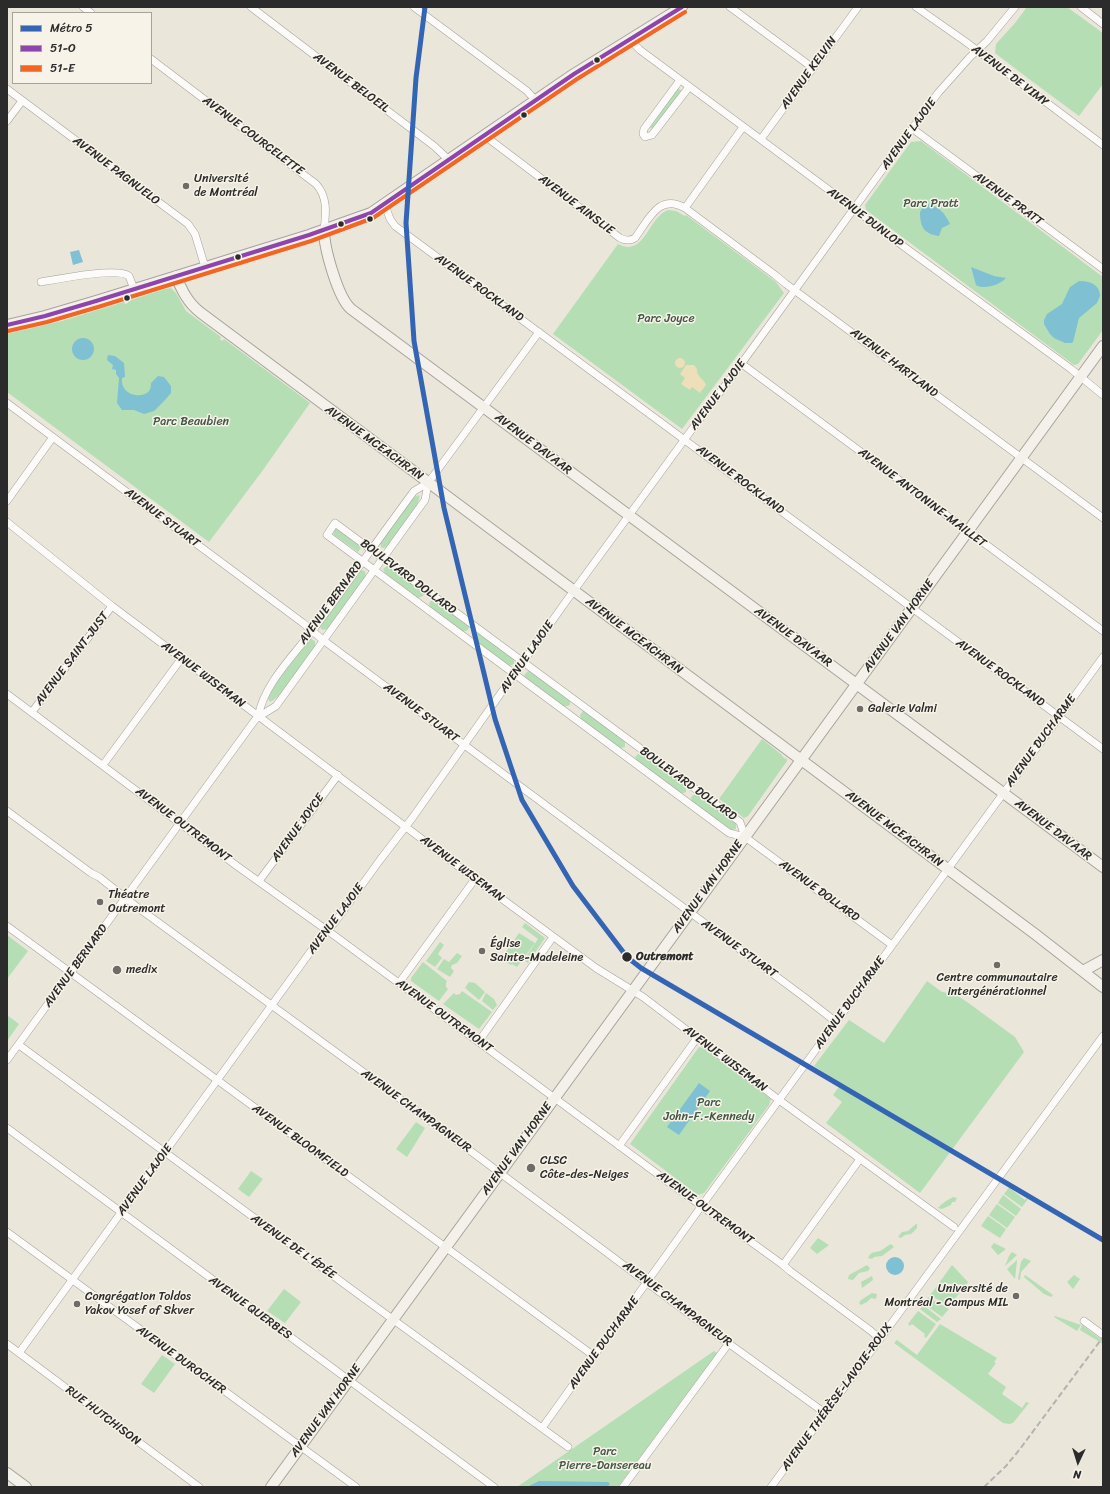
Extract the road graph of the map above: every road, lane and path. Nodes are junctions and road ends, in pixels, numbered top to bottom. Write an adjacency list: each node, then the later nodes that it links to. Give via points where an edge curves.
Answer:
1 (251, 7): 25 (street, AVENUE BELOEIL)
2 (414, 7): 18 (street, via 527,91)
3 (682, 7): 10 (street)
4 (730, 7): 13 (street)
5 (858, 7): 13 (street, AVENUE KELVIN)
6 (916, 7): 11 (street, AVENUE DE VIMY)
7 (1015, 7): 11 (street, AVENUE LAJOIE)
8 (1080, 7): 9 (street)
9 (1103, 24)
10 (629, 39): 14 (street, AVENUE DUNLOP); 18 (street)
11 (977, 50): 21 (street, AVENUE LAJOIE, via 938,94); 24 (street, AVENUE DE VIMY)
12 (152, 60): 29 (street, AVENUE COURCELETTE, via 316,184 322,191 325,202)
13 (813, 68): 23 (street, AVENUE KELVIN)
14 (680, 80): 15 (street, AVENUE DUNLOP); 15 (street, via 644,129 645,137 652,135)
15 (689, 87): 20 (street, AVENUE DUNLOP)
16 (7, 89): 17 (street, AVENUE PAGNUELO)
17 (22, 101): 19 (street); 30 (street, AVENUE PAGNUELO, via 188,224 195,234)
18 (536, 101): 22 (street)
19 (7, 121)
20 (743, 127): 23 (street, AVENUE DUNLOP); 27 (street)
21 (913, 129): 28 (street, AVENUE LAJOIE); 31 (street, AVENUE PRATT)
22 (485, 136): 25 (street); 27 (street, AVENUE AINSLIE, via 624,240 635,238 663,204 671,203)
23 (761, 139): 28 (street, AVENUE DUNLOP)
24 (1103, 145)
25 (450, 160): 26 (street)
26 (385, 205): 29 (street, via 362,218); 37 (street, AVENUE ROCKLAND, via 395,226)
27 (685, 208): 35 (street, AVENUE HARTLAND)
28 (854, 209): 35 (street, AVENUE LAJOIE); 40 (street, AVENUE DUNLOP)
29 (324, 230): 30 (street); 43 (street, AVENUE DAVAAR, via 324,240 338,287 349,307)
30 (205, 267): 32 (street)
31 (1103, 269)
32 (176, 276): 34 (street); 47 (street, AVENUE MCEACHRAN, via 186,297 197,310)
33 (41, 282): 34 (street, via 120,273 129,276)
34 (134, 289): 36 (street)
35 (795, 291): 39 (street, AVENUE LAJOIE); 46 (street, AVENUE HARTLAND)
36 (7, 325)
37 (539, 332): 43 (street, AVENUE DAVAAR); 45 (street, AVENUE ROCKLAND)
38 (1103, 346): 40 (street, AVENUE VAN HORNE)
39 (742, 364): 45 (street, AVENUE LAJOIE); 52 (street, AVENUE ANTONINE-MAILLET)
40 (1080, 377): 41 (street, AVENUE DUNLOP); 46 (street, AVENUE VAN HORNE)
41 (1103, 395)
42 (7, 403): 44 (street, AVENUE STUART)
43 (484, 407): 47 (street, AVENUE DAVAAR); 49 (street, AVENUE DAVAAR)
44 (53, 437): 48 (street); 60 (street, AVENUE STUART)
45 (685, 440): 49 (street, AVENUE LAJOIE); 59 (street, AVENUE ROCKLAND)
46 (1021, 458): 50 (street, AVENUE HARTLAND); 52 (street, AVENUE VAN HORNE)
47 (428, 483): 53 (street, AVENUE BERNARD, via 414,491); 54 (street, AVENUE BERNARD, via 426,500); 57 (street, AVENUE MCEACHRAN)
48 (7, 501)
49 (629, 516): 57 (street, AVENUE LAJOIE); 67 (street, AVENUE DAVAAR)
50 (1103, 518)
51 (7, 522): 58 (street, AVENUE WISEMAN)
52 (968, 532): 59 (street, AVENUE VAN HORNE); 61 (street, AVENUE ANTONINE-MAILLET)
53 (371, 549): 54 (street, BOULEVARD DOLLARD); 55 (street, AVENUE BERNARD); 55 (street, BOULEVARD DOLLARD, via 335,523 327,535)
54 (383, 558): 56 (street, AVENUE BERNARD); 65 (street, BOULEVARD DOLLARD)
55 (362, 561): 56 (street, BOULEVARD DOLLARD); 60 (street, AVENUE BERNARD)
56 (374, 570): 62 (street, AVENUE BERNARD); 66 (street, BOULEVARD DOLLARD)
57 (574, 592): 65 (street, AVENUE LAJOIE); 74 (street, AVENUE MCEACHRAN)
58 (112, 606): 64 (street, AVENUE WISEMAN); 69 (street, AVENUE SAINT-JUST)
59 (912, 608): 67 (street, AVENUE VAN HORNE); 70 (street, AVENUE ROCKLAND)
60 (312, 631): 62 (street, AVENUE STUART); 71 (street, AVENUE BERNARD, via 267,691)
61 (1103, 631)
62 (323, 640): 71 (street, AVENUE BERNARD, via 276,706); 72 (street, AVENUE STUART)
63 (1103, 657): 70 (street, AVENUE DUCHARME)
64 (181, 659): 71 (street, AVENUE WISEMAN); 75 (street)
65 (523, 662): 66 (street, AVENUE LAJOIE); 81 (street, BOULEVARD DOLLARD, via 740,822)
66 (515, 674): 72 (street, AVENUE LAJOIE); 81 (street, BOULEVARD DOLLARD, via 729,833)
67 (857, 684): 74 (street, AVENUE VAN HORNE); 77 (street, AVENUE DAVAAR)
68 (7, 694): 69 (street, AVENUE OUTREMONT)
69 (32, 712): 75 (street, AVENUE OUTREMONT)
70 (1059, 716): 73 (street, AVENUE ROCKLAND); 77 (street, AVENUE DUCHARME)
71 (258, 717): 76 (street, AVENUE WISEMAN); 79 (street, AVENUE BERNARD)
72 (464, 745): 80 (street, AVENUE LAJOIE); 87 (street, AVENUE STUART)
73 (1103, 749)
74 (801, 760): 81 (street, AVENUE VAN HORNE); 83 (street, AVENUE MCEACHRAN)
75 (103, 765): 79 (street, AVENUE OUTREMONT)
76 (338, 775): 80 (street, AVENUE WISEMAN); 85 (street, AVENUE JOYCE)
77 (1003, 793): 82 (street, AVENUE DAVAAR); 83 (street, AVENUE DUCHARME)
78 (7, 811): 86 (street, AVENUE CHAMPAGNEUR)
79 (181, 823): 85 (street, AVENUE OUTREMONT); 86 (street, AVENUE BERNARD)
80 (406, 827): 84 (street, AVENUE WISEMAN); 89 (street, AVENUE LAJOIE)
81 (745, 837): 87 (street, AVENUE VAN HORNE); 91 (street, AVENUE DOLLARD)
82 (1103, 867)
83 (948, 869): 91 (street, AVENUE DUCHARME); 93 (street, AVENUE MCEACHRAN)
84 (475, 879): 90 (street, AVENUE WISEMAN); 95 (street)
85 (259, 881): 89 (street, AVENUE OUTREMONT)
86 (126, 898): 94 (street, AVENUE BERNARD); 98 (street, AVENUE CHAMPAGNEUR)
87 (690, 913): 97 (street, AVENUE VAN HORNE); 99 (street, AVENUE STUART)
88 (7, 926): 94 (street, AVENUE BLOOMFIELD)
89 (328, 931): 95 (street, AVENUE OUTREMONT); 98 (street, AVENUE LAJOIE)
90 (553, 937): 97 (street, AVENUE WISEMAN); 102 (street)
91 (892, 945): 99 (street, AVENUE DUCHARME)
92 (1103, 960): 93 (street)
93 (1083, 971): 96 (street, AVENUE MCEACHRAN)
94 (71, 972): 103 (street, AVENUE BERNARD); 105 (street, AVENUE BLOOMFIELD)
95 (399, 982): 102 (street, AVENUE OUTREMONT)
96 (1103, 987)
97 (632, 991): 101 (street, AVENUE WISEMAN); 106 (street, AVENUE VAN HORNE)
98 (272, 1005): 105 (street, AVENUE LAJOIE); 112 (street, AVENUE CHAMPAGNEUR)
99 (836, 1022): 107 (street, AVENUE DUCHARME)
100 (1103, 1036): 124 (street, AVENUE THÉRÈSE-LAVOIE-ROUX)
101 (697, 1038): 107 (street, AVENUE WISEMAN); 109 (street)
102 (479, 1041): 106 (street, AVENUE OUTREMONT)
103 (19, 1045): 104 (street, AVENUE BERNARD); 110 (street, AVENUE DE L'ÉPÉE)
104 (7, 1060)
105 (218, 1080): 110 (street, AVENUE LAJOIE); 117 (street, AVENUE BLOOMFIELD)
106 (555, 1098): 109 (street, AVENUE OUTREMONT); 112 (street, AVENUE VAN HORNE)
107 (779, 1100): 111 (street, AVENUE WISEMAN); 113 (street, AVENUE DUCHARME)
108 (7, 1128): 114 (street, AVENUE QUERBES)
109 (619, 1146): 113 (street, AVENUE OUTREMONT)
110 (165, 1152): 114 (street, AVENUE LAJOIE); 121 (street, AVENUE DE L'ÉPÉE)
111 (860, 1159): 115 (street, AVENUE WISEMAN); 118 (street)
112 (500, 1173): 117 (street, AVENUE VAN HORNE); 120 (street, AVENUE CHAMPAGNEUR)
113 (702, 1206): 118 (street, AVENUE OUTREMONT); 120 (street, AVENUE DUCHARME)
114 (121, 1212): 119 (street, AVENUE LAJOIE); 129 (street, AVENUE QUERBES)
115 (954, 1227)
116 (7, 1232): 119 (street, AVENUE DUROCHER)
117 (446, 1247): 121 (street, AVENUE VAN HORNE); 128 (street, AVENUE BLOOMFIELD)
118 (783, 1264): 124 (street, AVENUE OUTREMONT, via 790,1272)
119 (72, 1280): 127 (street, AVENUE LAJOIE); 132 (street, AVENUE DUROCHER)
120 (647, 1282): 125 (street, AVENUE CHAMPAGNEUR); 128 (street, AVENUE DUCHARME)
121 (393, 1320): 129 (street, AVENUE VAN HORNE); 131 (street, AVENUE DE L'ÉPÉE)
122 (1084, 1321): 123 (street)
123 (1103, 1335)
124 (880, 1339): 130 (street, AVENUE THÉRÈSE-LAVOIE-ROUX)
125 (729, 1343): 130 (street, AVENUE CHAMPAGNEUR); 140 (street)
126 (7, 1344): 127 (street, RUE HUTCHISON)
127 (19, 1353): 136 (street, RUE HUTCHISON)
128 (594, 1356): 131 (street, AVENUE DUCHARME)
129 (349, 1380): 132 (street, AVENUE VAN HORNE); 139 (street, AVENUE QUERBES)
130 (825, 1413): 141 (street, AVENUE THÉRÈSE-LAVOIE-ROUX)
131 (542, 1428): 133 (street, AVENUE DE L'ÉPÉE)
132 (300, 1446): 137 (street, AVENUE VAN HORNE); 138 (street, AVENUE DUROCHER)
133 (568, 1447)
134 (7, 1473): 135 (street)
135 (26, 1487)
136 (199, 1487)
137 (271, 1487)
138 (356, 1487)
139 (494, 1487)
140 (623, 1487)
141 (771, 1487)

